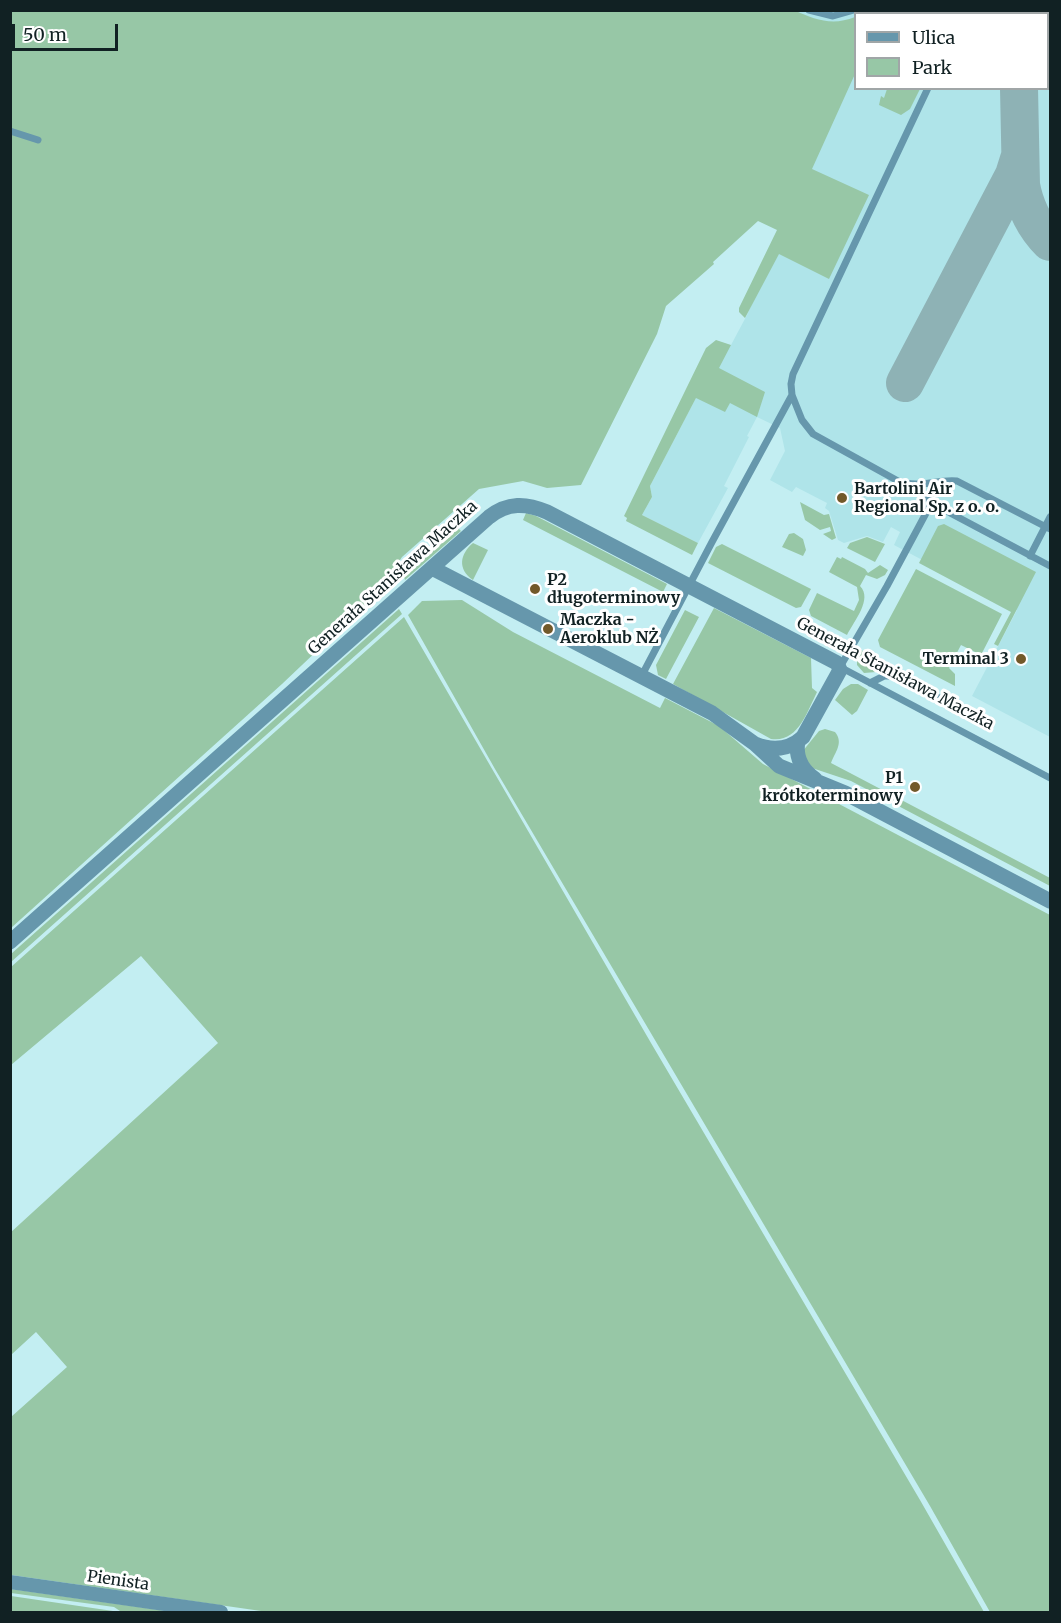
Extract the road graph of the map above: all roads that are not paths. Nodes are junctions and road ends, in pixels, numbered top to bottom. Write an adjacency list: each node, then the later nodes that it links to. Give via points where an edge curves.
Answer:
1 (809, 10): 2 (lane, via 833,16)
2 (854, 10)
3 (927, 90): 6 (lane, via 793,374)
4 (10, 130): 5 (lane)
5 (38, 140)
6 (792, 395): 7 (lane, via 813,435); 14 (lane)
7 (898, 481): 8 (lane); 10 (lane, via 918,485 957,481)
8 (932, 502): 11 (lane); 15 (lane)
9 (1050, 517): 10 (lane)
10 (1048, 528): 11 (lane)
11 (1030, 556): 12 (lane)
12 (1050, 566)
13 (432, 568): 14 (street, Generała Stanisława Maczka, via 496,512 522,505 547,512); 16 (street); 24 (street, Generała Stanisława Maczka)
14 (688, 586): 15 (street, Generała Stanisława Maczka); 16 (lane)
15 (840, 667): 17 (lane, Generała Stanisława Maczka); 19 (street, via 806,733)
16 (641, 677): 20 (street, via 712,713)
17 (870, 683): 18 (lane, via 884,676 897,676); 21 (lane, Generała Stanisława Maczka)
18 (964, 711)
19 (798, 741): 20 (street, via 771,749); 22 (street, via 802,765)
20 (755, 744): 22 (street, via 779,766)
21 (1050, 778)
22 (817, 780): 23 (street)
23 (1050, 901)
24 (10, 942)
25 (10, 1582): 26 (street, Pienista)
26 (222, 1612)

